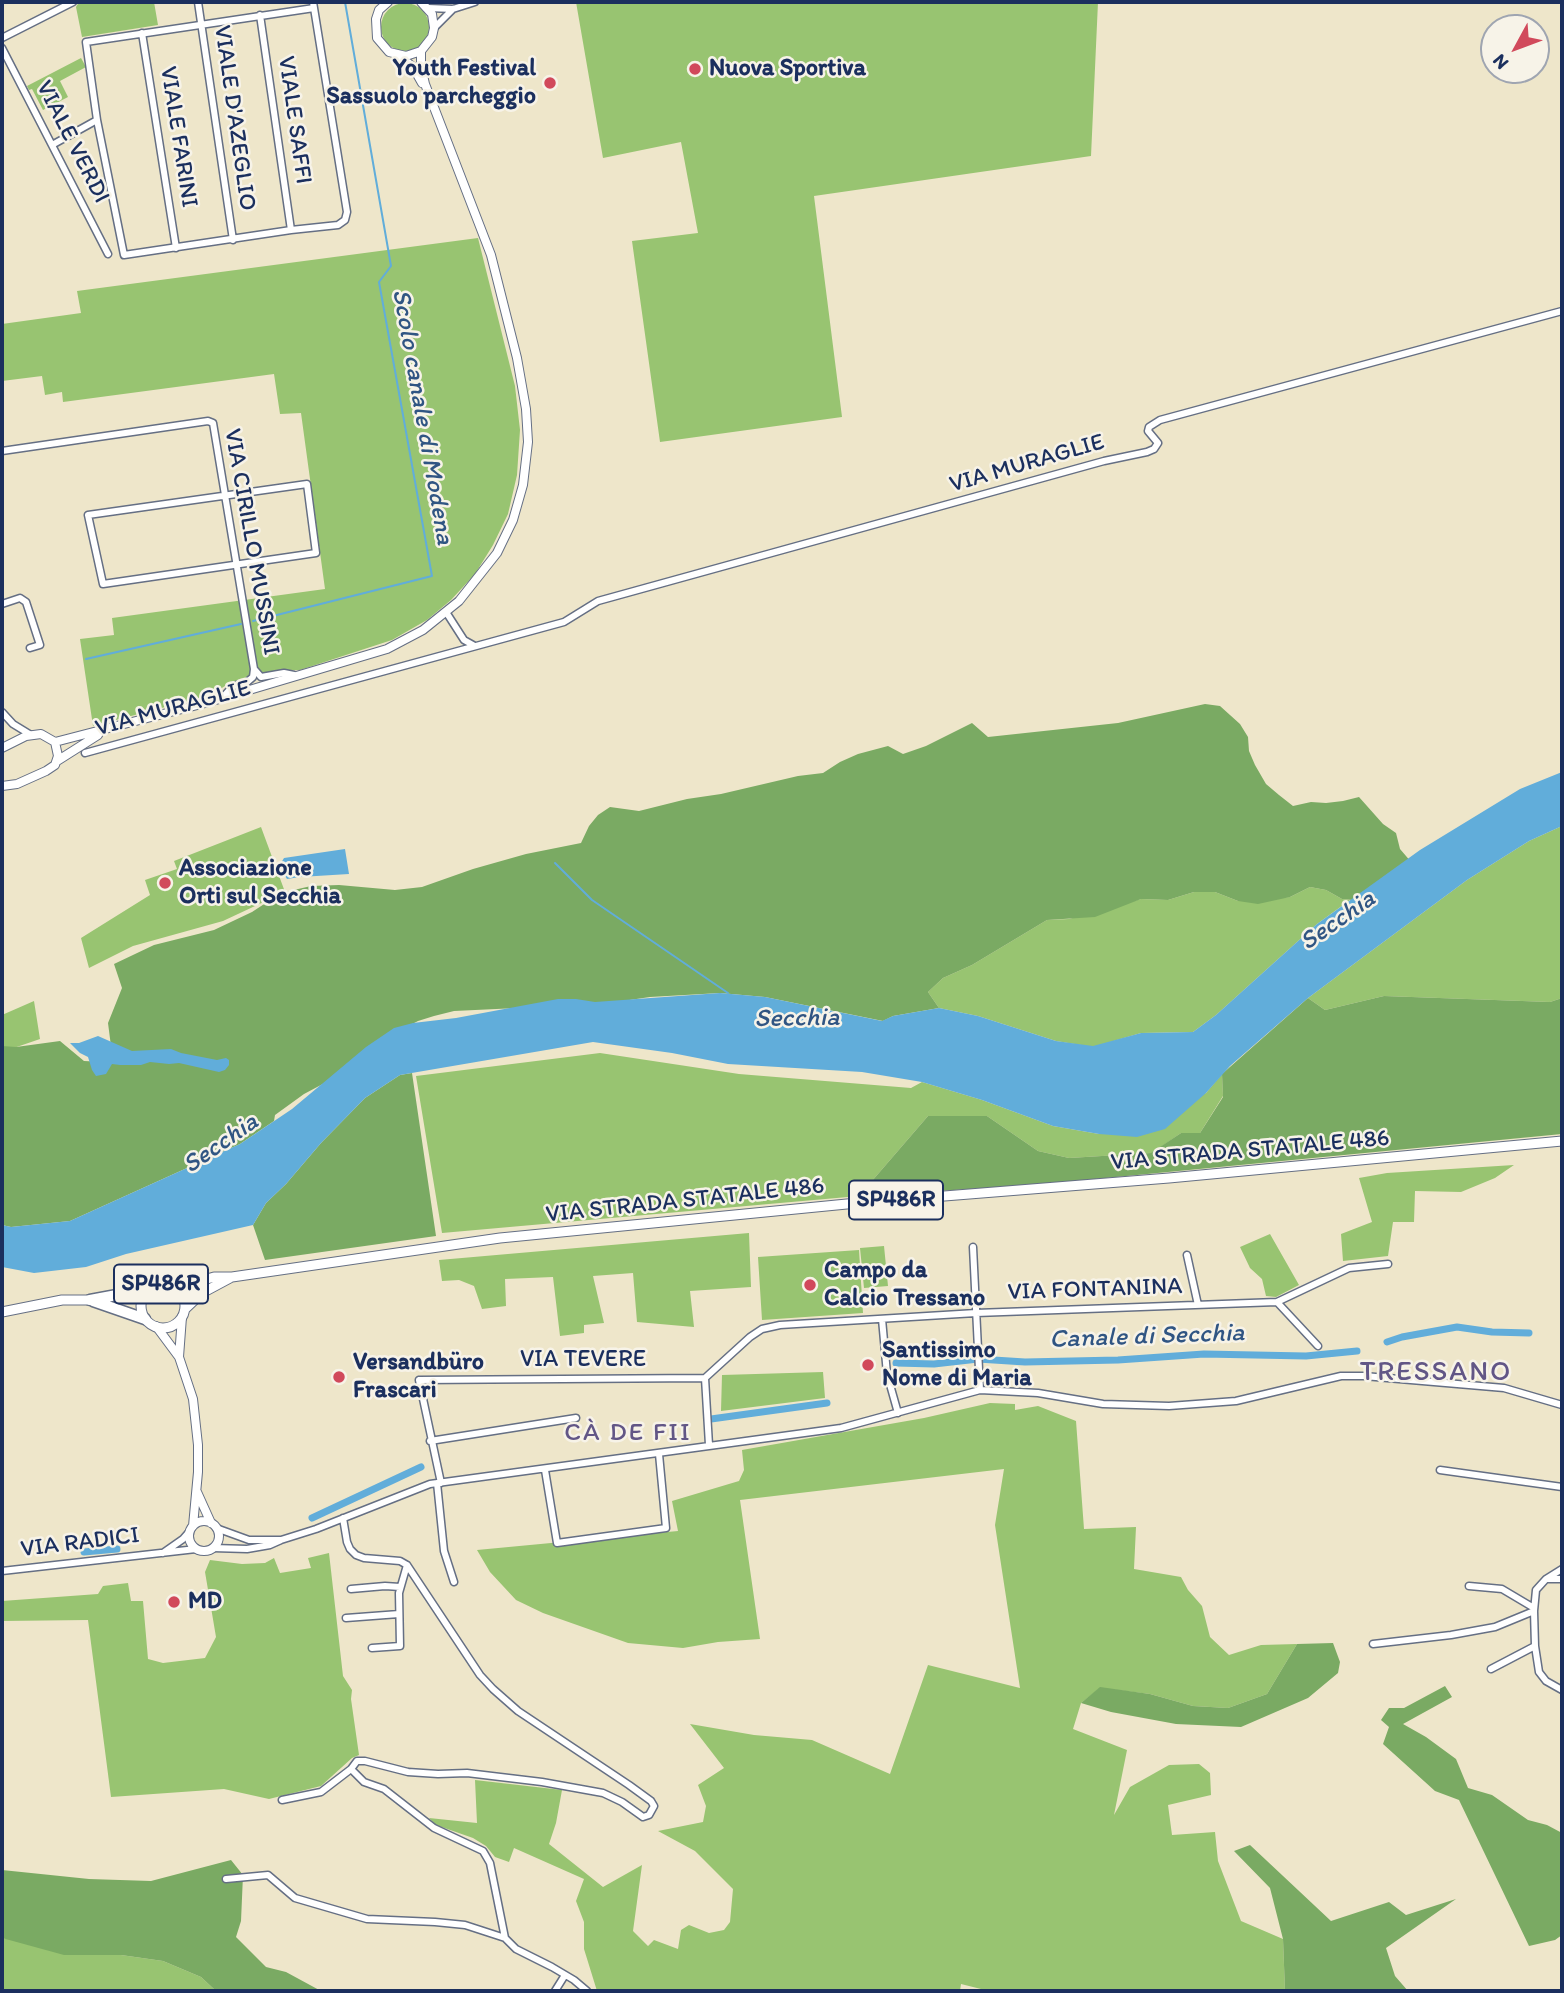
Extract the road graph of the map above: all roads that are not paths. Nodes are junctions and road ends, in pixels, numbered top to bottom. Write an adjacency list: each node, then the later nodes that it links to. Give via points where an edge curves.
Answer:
1 (73, 2): 12 (street)
2 (198, 2): 9 (street, VIALE D'AZEGLIO)
3 (388, 2): 15 (main road, via 379,10 374,28 382,46)
4 (475, 2): 7 (street)
5 (314, 5): 8 (street); 19 (street, via 347,212 338,225)
6 (425, 5): 7 (street); 10 (main road)
7 (453, 9): 10 (street)
8 (260, 15): 9 (street); 19 (street, VIALE SAFFI)
9 (201, 24): 11 (street); 20 (street, VIALE D'AZEGLIO)
10 (434, 28): 14 (main road)
11 (142, 33): 17 (street, via 86,43); 21 (street, VIALE FARINI)
12 (2, 38)
13 (2, 48): 18 (street, VIALE VERDI)
14 (421, 51): 15 (main road); 16 (main road)
15 (398, 55): 16 (main road)
16 (425, 84): 28 (main road, via 491,255 517,358 528,442 513,520 479,579)
17 (97, 120): 18 (street); 21 (street, via 124,255)
18 (52, 145): 22 (street, VIALE VERDI)
19 (291, 230): 20 (street)
20 (233, 240): 21 (street)
21 (176, 248)
22 (108, 254)
23 (1562, 311): 29 (street, VIA MURAGLIE, via 1160,421 1148,431 1158,443 1146,452 598,601 564,622)
24 (2, 451): 25 (street, VIA CIRILLO MUSSINI, via 208,421 215,427)
25 (227, 495): 26 (street, VIA CIRILLO MUSSINI); 26 (street, via 306,484 316,553); 26 (street, via 88,515 103,584)
26 (238, 564): 31 (street, VIA CIRILLO MUSSINI)
27 (2, 604): 30 (street, via 20,598 26,601 40,645)
28 (446, 612): 29 (street, via 464,640); 32 (main road, via 387,649)
29 (473, 645): 39 (street, VIA MURAGLIE)
30 (30, 648)
31 (254, 670): 32 (street, via 261,677); 33 (street, via 246,683 233,686)
32 (298, 676): 33 (main road)
33 (221, 698): 35 (main road)
34 (2, 712): 36 (street)
35 (100, 731): 37 (main road); 40 (main road)
36 (31, 735): 37 (main road, via 46,735); 38 (main road)
37 (55, 741): 40 (main road)
38 (2, 747)
39 (85, 753)
40 (57, 761): 41 (main road, via 51,769 27,780)
41 (2, 786)
42 (1562, 1141): 46 (main road, VIA STRADA STATALE 486 / SP486R, via 500,1238)
43 (973, 1247): 54 (street)
44 (1186, 1255): 51 (street)
45 (1388, 1264): 50 (street, via 1349,1268)
46 (232, 1277): 47 (main road, SP486R); 53 (main road, SP486R, via 202,1293)
47 (171, 1285): 48 (main road, SP486R); 53 (main road, SP486R, via 182,1294)
48 (149, 1289): 49 (highway, SP486R); 55 (main road, SP486R, via 141,1307)
49 (90, 1300): 52 (main road, SP486R, via 62,1300); 55 (highway, SP486R)
50 (1277, 1302): 51 (street, VIA FONTANINA); 58 (street)
51 (1198, 1305): 54 (street, VIA FONTANINA)
52 (2, 1312)
53 (184, 1313): 57 (main road, SP486R, via 171,1327); 59 (main road)
54 (976, 1313): 56 (street, VIA FONTANINA); 61 (street)
55 (145, 1319): 57 (main road, SP486R)
56 (883, 1319): 60 (street, VIA FONTANINA, via 762,1329); 63 (street, via 887,1374)
57 (156, 1326): 59 (main road)
58 (1318, 1346)
59 (179, 1357): 72 (main road, via 193,1399)
60 (705, 1378): 65 (street, VIA TEVERE, via 419,1380); 66 (street)
61 (980, 1390): 62 (street, via 1038,1393 1103,1404 1169,1406 1237,1401 1341,1376 1504,1388); 63 (street)
62 (1562, 1405)
63 (898, 1413): 66 (street, via 841,1429)
64 (576, 1418): 65 (street)
65 (430, 1441): 70 (street)
66 (709, 1445): 67 (street)
67 (659, 1454): 68 (street); 68 (street, via 666,1528 557,1543)
68 (545, 1470): 70 (street)
69 (1440, 1470): 71 (street)
70 (439, 1483): 73 (street); 85 (street, via 444,1551)
71 (1562, 1488)
72 (197, 1492): 74 (main road); 75 (main road)
73 (343, 1518): 76 (street); 80 (street, via 349,1549 356,1555)
74 (214, 1525): 75 (main road, via 203,1521); 76 (street, via 249,1540); 77 (main road, via 218,1541)
75 (191, 1528): 78 (main road, via 190,1541); 79 (street, VIA RADICI)
76 (281, 1540): 77 (street, via 247,1549)
77 (213, 1548): 78 (main road)
78 (196, 1549): 79 (street, VIA RADICI)
79 (163, 1553): 82 (street, VIA RADICI)
80 (407, 1565): 87 (street); 97 (street, via 493,1689 651,1801 653,1809 643,1817 603,1793 490,1775 408,1772 365,1760)
81 (1562, 1569): 83 (street)
82 (2, 1572)
83 (1546, 1579): 84 (street); 89 (street, via 1536,1590)
84 (1562, 1579)
85 (454, 1582)
86 (1469, 1586): 89 (street, via 1502,1589)
87 (400, 1587): 88 (street); 90 (street)
88 (351, 1589)
89 (1534, 1609): 92 (street, via 1484,1629); 93 (street)
90 (399, 1614): 91 (street); 94 (street, via 400,1646)
91 (346, 1618)
92 (1373, 1644)
93 (1535, 1646): 95 (street); 96 (street, via 1539,1671)
94 (372, 1648)
95 (1491, 1670)
96 (1562, 1690)
97 (351, 1769): 98 (street, via 321,1791); 100 (street, via 434,1828 483,1851 491,1863)
98 (282, 1800)
99 (226, 1879): 100 (street, via 268,1875 295,1898 367,1919 465,1925)
100 (505, 1938): 101 (street, via 516,1949)
101 (565, 1975): 102 (street); 103 (street)
102 (555, 1991)
103 (587, 1991)

